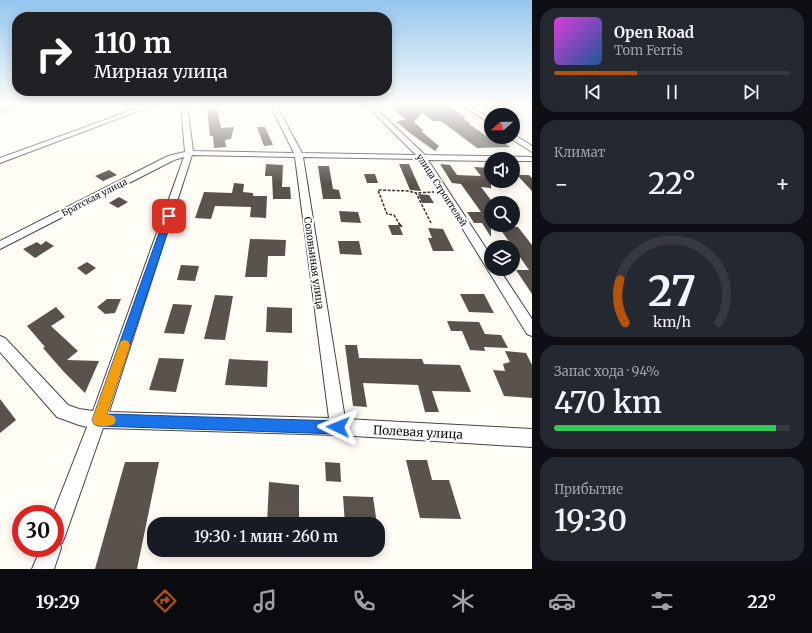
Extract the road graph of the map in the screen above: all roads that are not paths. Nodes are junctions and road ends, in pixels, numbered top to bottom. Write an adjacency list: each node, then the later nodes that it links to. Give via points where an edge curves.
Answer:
1 (79, 132): 11 (street)
2 (187, 132): 7 (street)
3 (287, 132): 8 (street, Соловьиная улица)
4 (397, 132): 9 (street, улица Строителей)
5 (520, 141): 6 (street)
6 (532, 150)
7 (189, 153): 8 (street, Братская улица); 12 (street, Братская улица, via 171,158); 17 (street)
8 (299, 155): 9 (street, Братская улица); 18 (street, Соловьиная улица)
9 (422, 156): 10 (street, Братская улица); 13 (street, улица Строителей)
10 (532, 159)
11 (0, 161)
12 (0, 245)
13 (484, 254)
14 (498, 276): 15 (street)
15 (532, 330)
16 (0, 342): 17 (street, Полевая улица, via 63,411)
17 (98, 420): 18 (street, Полевая улица); 20 (street)
18 (338, 427): 19 (street, Полевая улица)
19 (532, 438)
20 (64, 512)
21 (47, 557): 22 (street)
22 (43, 569)

